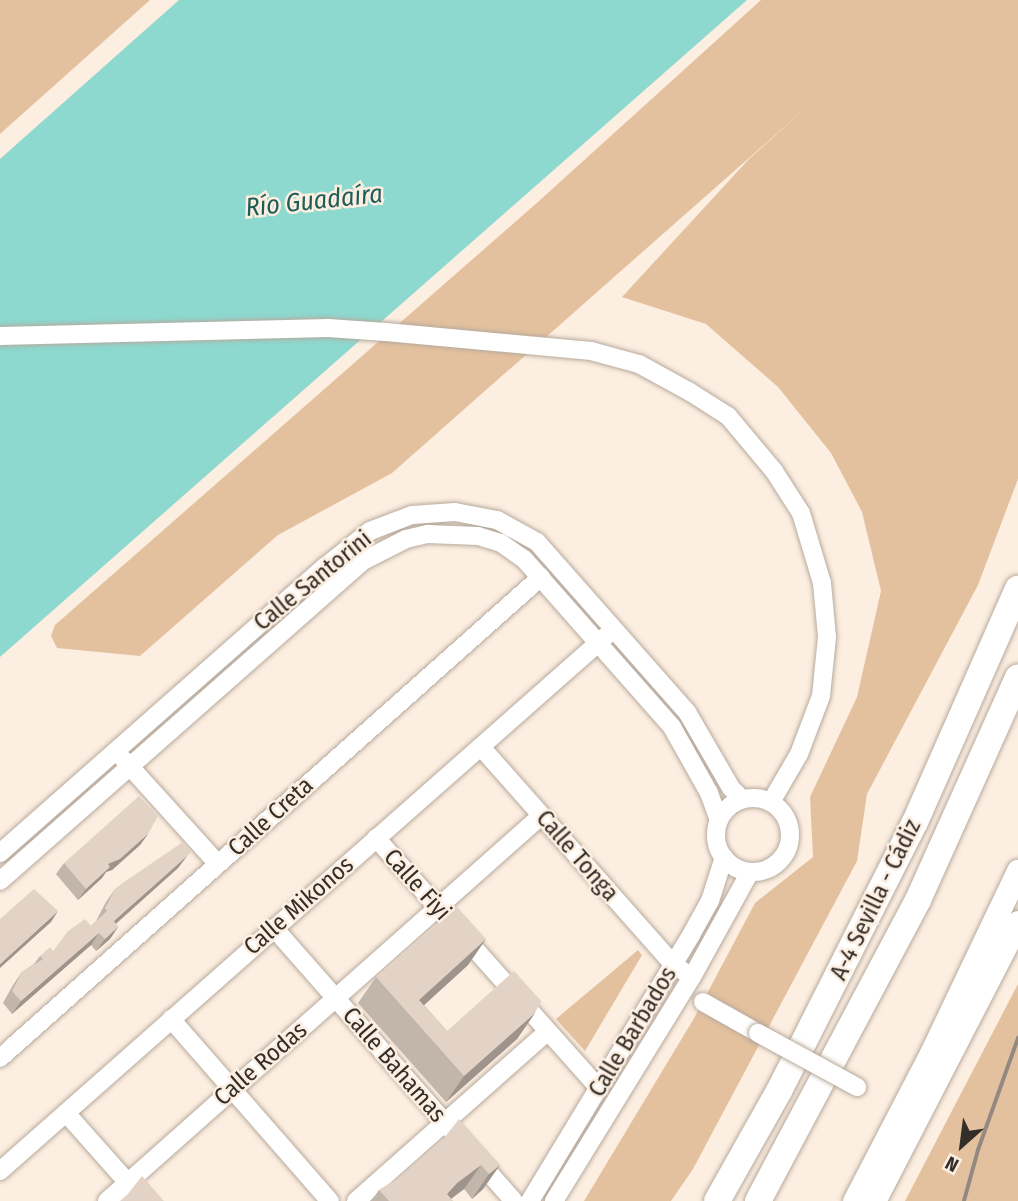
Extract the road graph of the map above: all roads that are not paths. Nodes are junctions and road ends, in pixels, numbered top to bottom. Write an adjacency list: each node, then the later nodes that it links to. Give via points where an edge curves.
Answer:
1 (0, 336): 11 (street, via 328,328 591,351 639,364 728,416 775,471 801,513 822,583 827,637 821,695 799,754)
2 (541, 577): 5 (street, Calle Santorini); 9 (street, Calle Santorini, via 515,552 478,536 428,534 384,548 363,561); 17 (street, Calle Creta)
3 (1018, 589): 45 (highway, A-4 Sevilla - Cádiz, via 915,822 779,1091)
4 (615, 629): 5 (street, Calle Mikonos); 8 (street, Calle Santorini, via 537,542 514,527 454,512 412,515 370,531 335,559); 10 (street, Calle Santorini, via 687,712)
5 (599, 643): 7 (street, Calle Mikonos); 13 (street, Calle Santorini, via 672,727)
6 (1018, 677): 46 (highway, A-4 Sevilla - Cádiz, via 918,900)
7 (481, 747): 12 (street, Calle Tonga); 14 (street, Calle Mikonos)
8 (116, 752): 9 (street); 15 (street, Calle Santorini)
9 (130, 767): 17 (street); 20 (street, Calle Santorini)
10 (743, 799): 11 (street); 13 (street, via 725,810)
11 (771, 802): 19 (street, via 788,820 789,846 774,866)
12 (541, 816): 21 (street, Calle Rodas); 24 (street, Calle Tonga)
13 (719, 820): 16 (street, via 717,842)
14 (376, 838): 21 (street, Calle Fiyi); 23 (street, Calle Mikonos)
15 (0, 853)
16 (724, 857): 19 (street); 24 (street, Calle Barbados, via 710,901)
17 (218, 864): 30 (street, Calle Creta)
18 (1018, 871): 47 (main road)
19 (750, 872): 25 (street, Calle Barbados)
20 (0, 881)
21 (438, 907): 26 (street, Calle Rodas); 29 (street, Calle Fiyi)
22 (1018, 922): 48 (main road)
23 (274, 928): 26 (street, Calle Bahamas); 28 (street, Calle Mikonos)
24 (674, 965): 25 (street, Calle Tonga); 32 (street, Calle Barbados)
25 (692, 977): 44 (street, Calle Barbados)
26 (335, 998): 33 (street, Calle Rodas); 35 (street, Calle Bahamas)
27 (704, 1002): 31 (street, bridge)
28 (171, 1019): 33 (street); 34 (street, Calle Mikonos)
29 (548, 1031): 32 (street, Calle Fiyi); 35 (street)
30 (4, 1047)
31 (857, 1087)
32 (599, 1088): 43 (street, Calle Barbados)
33 (232, 1089): 37 (street, Calle Rodas); 40 (street)
34 (66, 1113): 36 (street, Calle Mikonos); 37 (street)
35 (445, 1123): 41 (street); 42 (street, Calle Bahamas)
36 (0, 1171)
37 (128, 1182): 38 (street, Calle Rodas); 39 (street)
38 (107, 1201)
39 (144, 1201)
40 (330, 1201)
41 (356, 1201)
42 (514, 1201)
43 (530, 1201)
44 (554, 1201)
45 (717, 1201)
46 (758, 1201)
47 (854, 1201)
48 (874, 1201)

